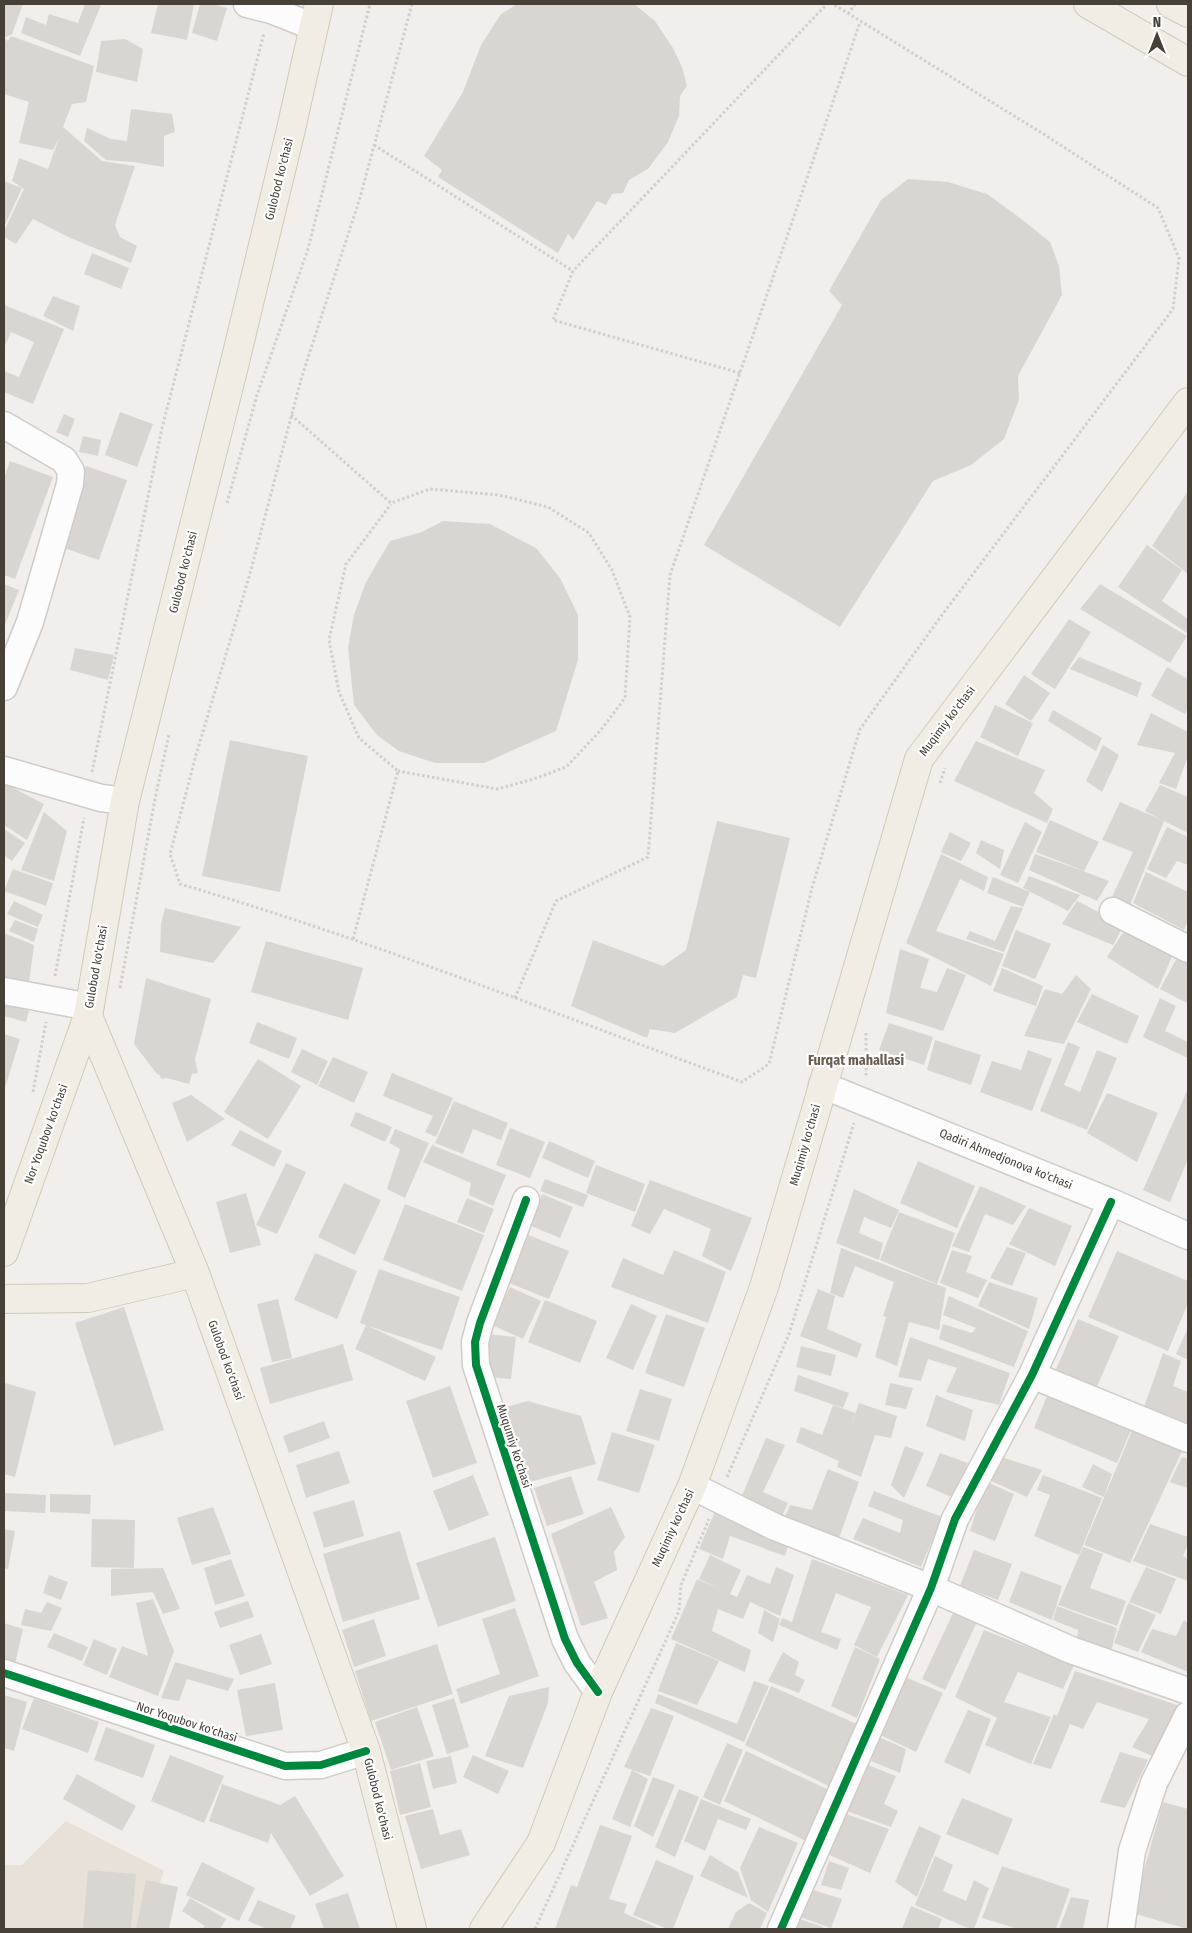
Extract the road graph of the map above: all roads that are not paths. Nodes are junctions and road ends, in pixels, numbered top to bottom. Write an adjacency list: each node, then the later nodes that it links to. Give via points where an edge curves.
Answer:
1 (1088, 4): 6 (main road)
2 (1171, 4): 4 (main road)
3 (259, 7): 5 (street)
4 (1188, 13)
5 (317, 15): 11 (main road, Gulobod ko'chasi, via 236,360)
6 (1188, 62)
7 (1188, 402): 16 (main road, Muqimiy ko'chasi, via 919,759)
8 (4, 424): 9 (street, via 64,460 71,471 30,622)
9 (4, 687)
10 (4, 770): 11 (street, via 101,798)
11 (125, 801): 15 (main road, Gulobod ko'chasi)
12 (1114, 911): 13 (street)
13 (1188, 949)
14 (4, 991): 15 (street)
15 (89, 1012): 20 (main road, Nor Yoqubov ko'chasi); 21 (main road, Gulobod ko'chasi)
16 (822, 1085): 18 (street, Qadiri Ahmedjonova ko'chasi); 25 (main road, Muqimiy ko'chasi, via 764,1287)
17 (526, 1200): 29 (street, Muqumiy ko'chasi, via 480,1322 475,1342 476,1365 565,1639)
18 (1111, 1202): 19 (street, Qadiri Ahmedjonova ko'chasi); 23 (street)
19 (1188, 1236)
20 (4, 1252)
21 (195, 1273): 22 (main road, via 88,1298); 31 (main road, Gulobod ko'chasi)
22 (4, 1299)
23 (1032, 1375): 24 (street); 26 (street, via 955,1519)
24 (1188, 1439)
25 (692, 1486): 26 (street, via 776,1527); 29 (main road, Muqimiy ko'chasi)
26 (931, 1588): 28 (street, via 1071,1650); 34 (street)
27 (4, 1673): 31 (street, Nor Yoqubov ko'chasi, via 285,1766 321,1765)
28 (1188, 1691)
29 (598, 1692): 33 (main road, Muqimiy ko'chasi, via 541,1843)
30 (1188, 1715): 35 (street, via 1154,1783 1132,1851)
31 (366, 1751): 32 (main road, Gulobod ko'chasi)
32 (412, 1929)
33 (484, 1929)
34 (781, 1929)
35 (1121, 1929)

